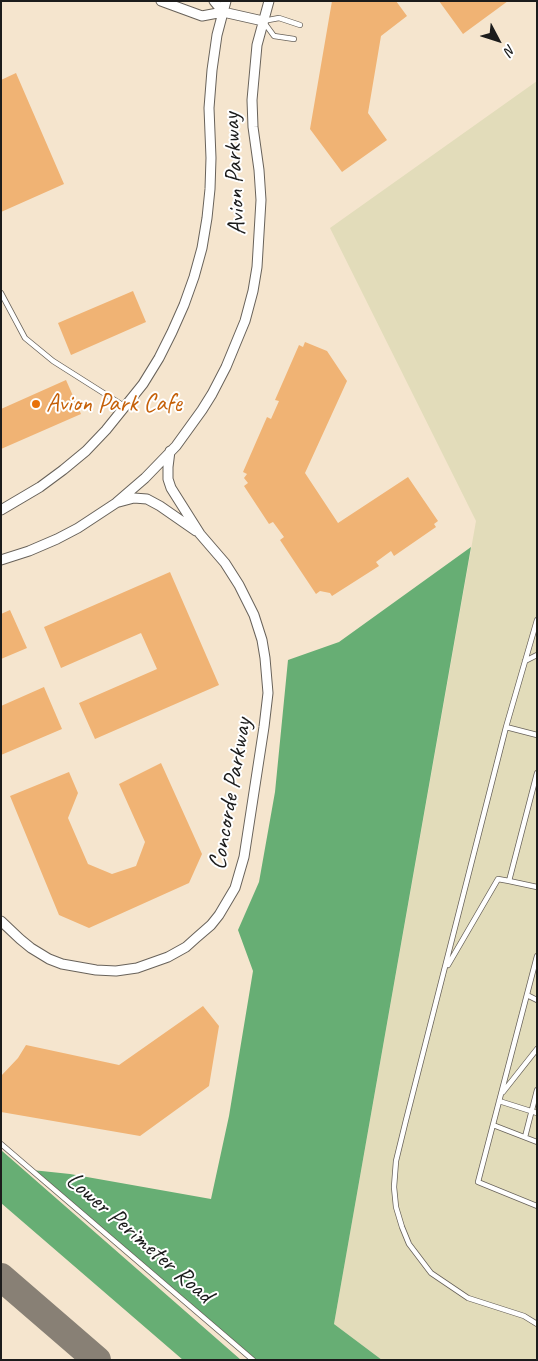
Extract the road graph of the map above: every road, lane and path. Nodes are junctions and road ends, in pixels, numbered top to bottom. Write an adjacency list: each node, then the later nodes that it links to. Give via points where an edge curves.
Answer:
1 (161, 1): 5 (street, via 202,16)
2 (214, 1): 5 (street)
3 (226, 1): 5 (street, Avion Parkway)
4 (269, 1): 6 (street, Avion Parkway)
5 (223, 12): 6 (street); 10 (street, Avion Parkway, via 212,70 210,189 202,248 172,332 159,358)
6 (263, 22): 7 (lane, via 279,18); 8 (lane, via 274,36); 11 (street, Avion Parkway, via 257,45 252,100 261,200 253,291 226,367 212,394)
7 (300, 25)
8 (294, 39)
9 (1, 293): 10 (lane, via 25,338 53,361)
10 (126, 407): 13 (street, Avion Parkway, via 64,470)
11 (170, 451): 12 (street, Avion Parkway); 14 (street, Concorde Parkway, via 168,479)
12 (116, 503): 14 (street, Concorde Parkway, via 134,498 147,499); 15 (street, Avion Parkway, via 57,539)
13 (1, 510)
14 (200, 534): 24 (street, Concorde Parkway, via 225,563 247,599 262,640 267,674 264,727 244,857 235,888 211,925 186,946 159,961 130,969 96,970 62,964 31,948)
15 (1, 560)
16 (537, 620): 18 (lane)
17 (537, 656): 18 (lane)
18 (525, 661): 19 (lane)
19 (506, 727): 20 (lane); 26 (lane)
20 (537, 735)
21 (537, 773): 22 (lane)
22 (509, 881): 23 (lane); 26 (lane, via 498,879)
23 (537, 887)
24 (1, 921)
25 (537, 956): 27 (lane)
26 (444, 970): 39 (lane, via 396,1161 396,1207 409,1244 431,1274 468,1298 524,1316)
27 (527, 995): 28 (lane); 31 (lane)
28 (537, 1000)
29 (537, 1049): 31 (lane)
30 (537, 1090): 33 (lane)
31 (500, 1095): 32 (lane)
32 (499, 1101): 33 (lane); 34 (lane)
33 (534, 1112): 35 (lane)
34 (493, 1125): 35 (lane); 38 (lane, via 478,1182)
35 (525, 1138): 36 (lane)
36 (537, 1142)
37 (1, 1144): 40 (lane, Lower Perimeter Road)
38 (537, 1206)
39 (537, 1324)
40 (254, 1360)

